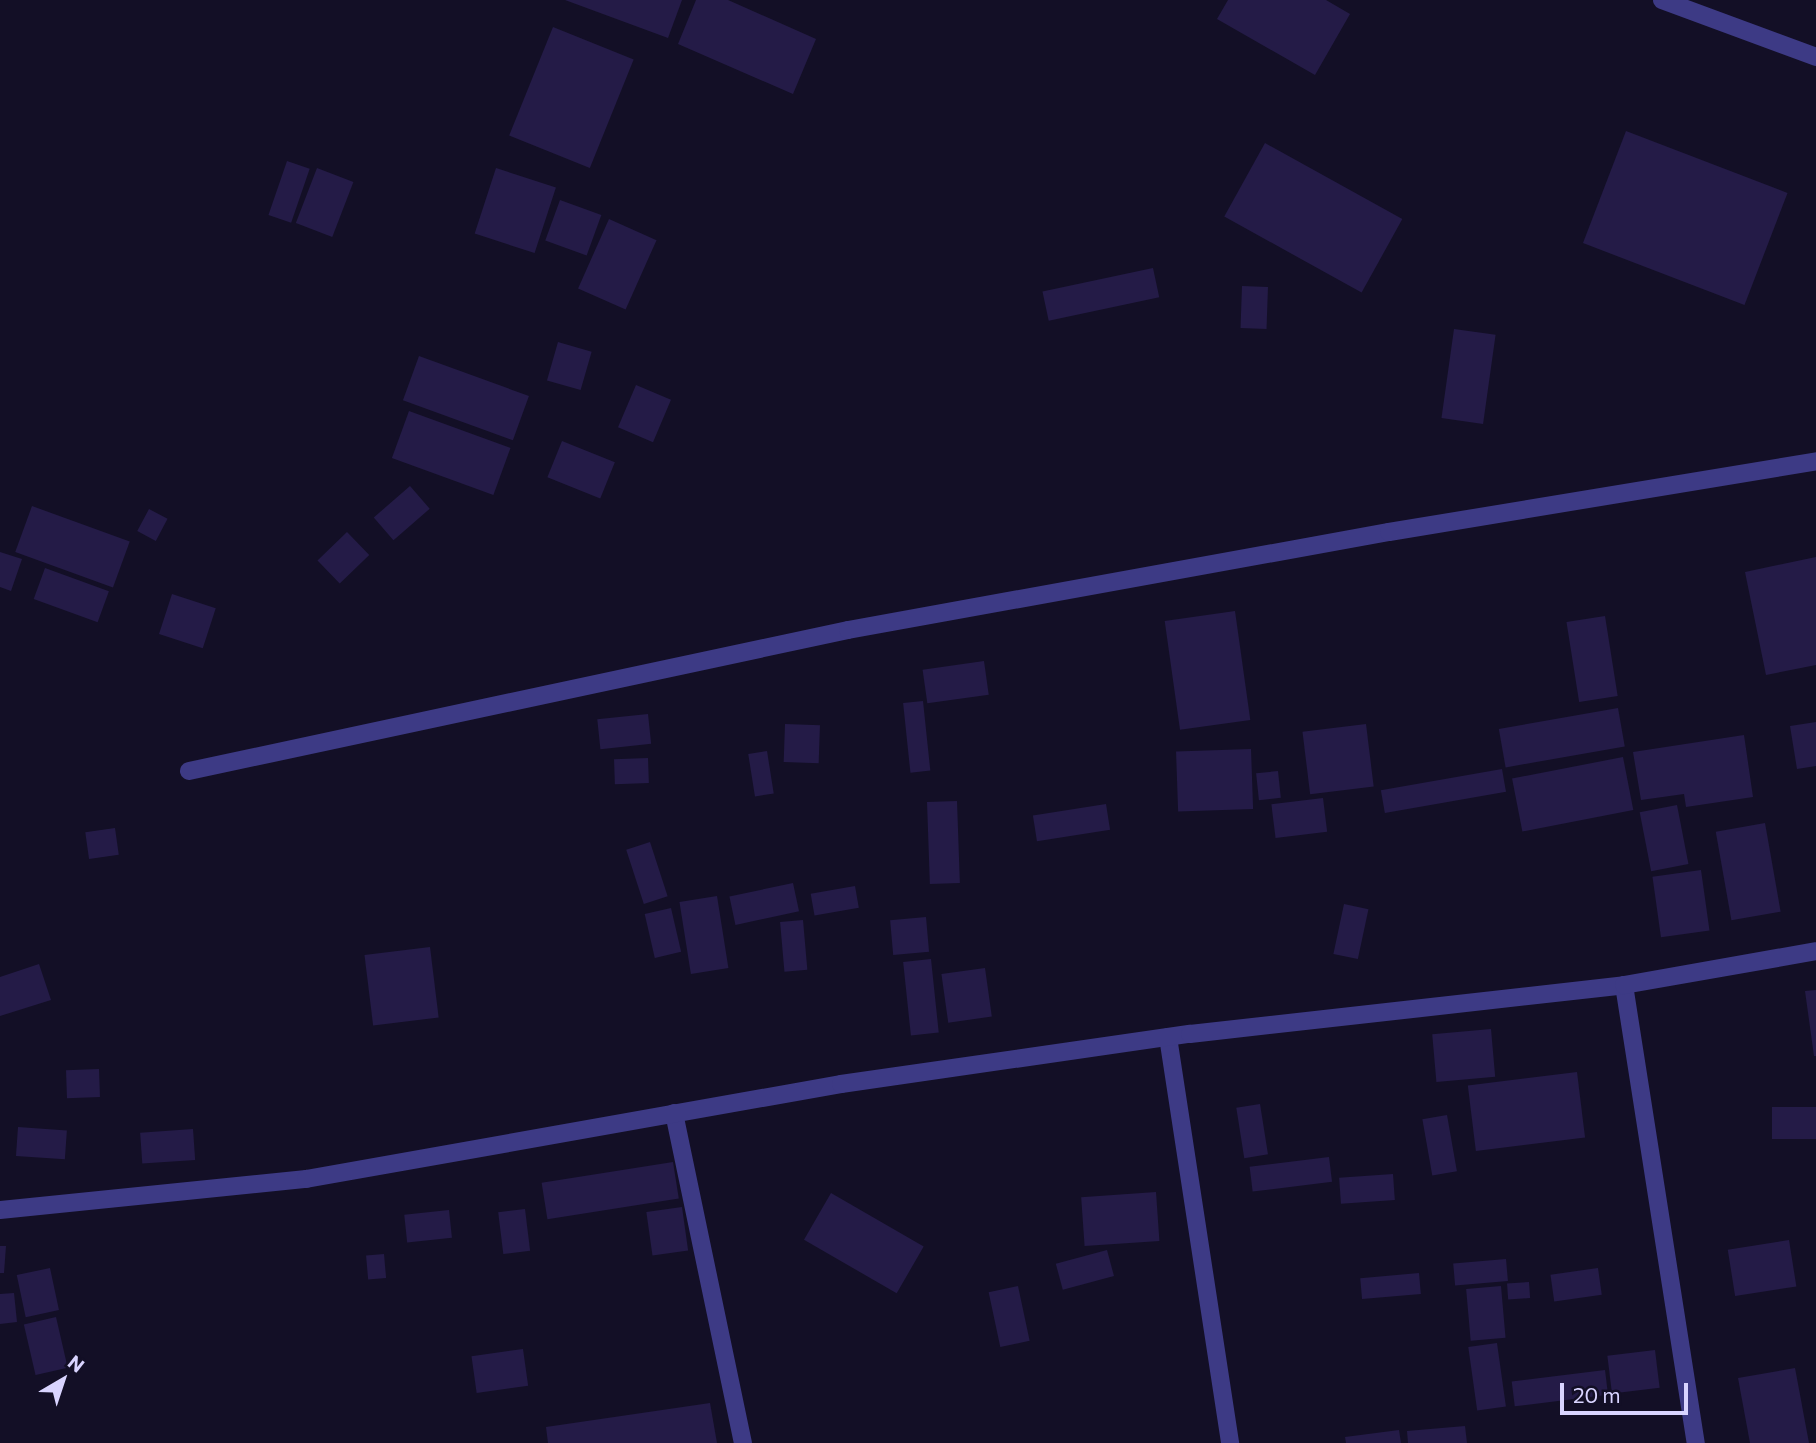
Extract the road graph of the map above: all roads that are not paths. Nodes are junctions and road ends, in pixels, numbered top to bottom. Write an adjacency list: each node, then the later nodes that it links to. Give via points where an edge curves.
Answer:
1 (1662, 0): 2 (street)
2 (1816, 57)
3 (1816, 461): 4 (street, via 848,630)
4 (189, 771)
5 (1816, 951): 6 (street)
6 (1624, 985): 7 (street); 12 (street)
7 (1168, 1037): 8 (street, via 841,1084); 11 (street)
8 (674, 1114): 9 (street, via 306,1179); 10 (street)
9 (0, 1210)
10 (743, 1443)
11 (1230, 1443)
12 (1696, 1443)

